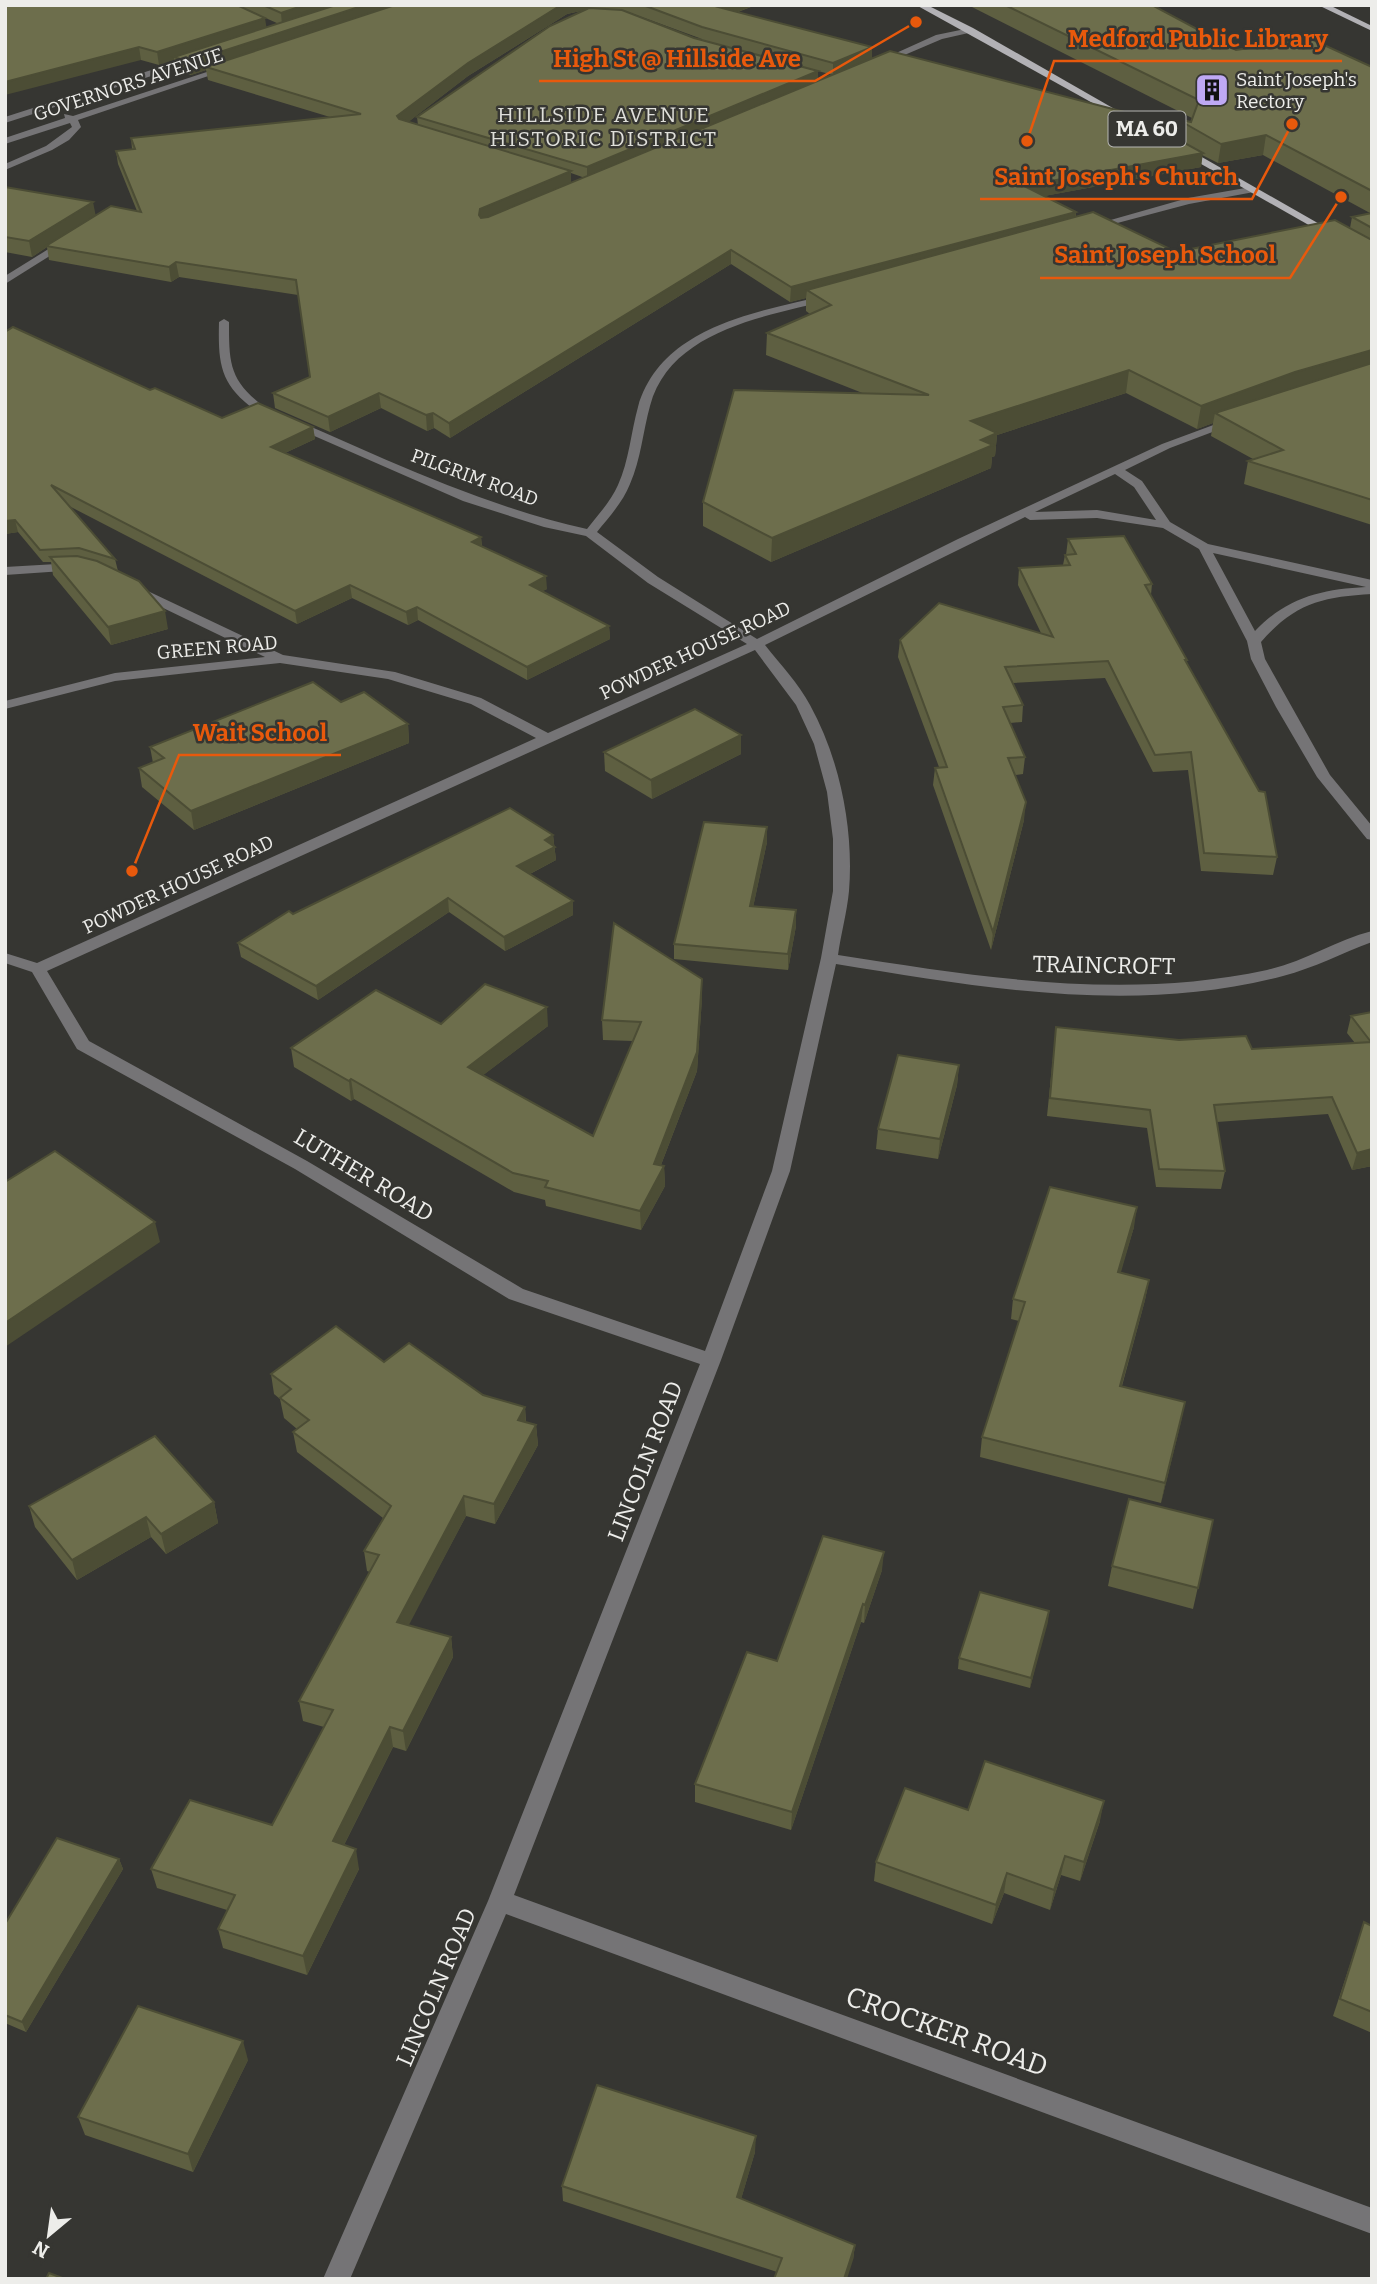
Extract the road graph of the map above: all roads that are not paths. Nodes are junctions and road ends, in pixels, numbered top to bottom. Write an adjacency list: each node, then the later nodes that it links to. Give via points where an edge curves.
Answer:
1 (920, 5): 4 (main road, MA 60)
2 (1322, 5): 3 (main road)
3 (1372, 29)
4 (970, 30): 7 (street, via 939,37); 11 (main road, MA 60)
5 (203, 56): 8 (street, GOVERNORS AVENUE)
6 (236, 65): 9 (street, GOVERNORS AVENUE)
7 (869, 66)
8 (49, 106): 9 (street); 10 (street, GOVERNORS AVENUE)
9 (73, 119): 12 (street, GOVERNORS AVENUE); 14 (street, via 77,127 66,138)
10 (5, 120)
11 (1136, 123)
12 (5, 141)
13 (1173, 144): 15 (main road, MA 60)
14 (5, 167)
15 (1251, 190): 16 (street, via 1188,201); 18 (main road, MA 60)
16 (1075, 231)
17 (82, 233): 19 (street)
18 (1372, 258)
19 (5, 281)
20 (838, 295): 26 (street, via 718,332 670,360 647,396 625,483)
21 (223, 322): 26 (street, PILGRIM ROAD, via 227,376 258,408 467,498)
22 (1252, 413): 23 (street, POWDER HOUSE ROAD)
23 (1117, 470): 24 (street, POWDER HOUSE ROAD); 25 (street, via 1138,484)
24 (1020, 517): 25 (street, via 1097,514); 34 (street, POWDER HOUSE ROAD)
25 (1166, 526): 27 (street)
26 (590, 533): 34 (street, PILGRIM ROAD, via 653,580)
27 (1204, 547): 31 (street); 33 (street)
28 (93, 570): 29 (street)
29 (5, 571)
30 (123, 583): 35 (street)
31 (1372, 584)
32 (1372, 590): 33 (street, via 1337,592 1299,602 1278,614)
33 (1254, 641): 38 (street, via 1276,695 1324,777)
34 (757, 644): 37 (street, POWDER HOUSE ROAD); 41 (street, LINCOLN ROAD, via 803,705 821,744 834,792 841,891)
35 (280, 659): 36 (street, GREEN ROAD, via 115,677); 37 (street, GREEN ROAD, via 390,676 476,701)
36 (5, 705)
37 (548, 738): 42 (street, POWDER HOUSE ROAD)
38 (1372, 836)
39 (1372, 936): 41 (street, TRAINCROFT, via 1267,975 1184,989 1137,991 1004,985)
40 (5, 958): 42 (street)
41 (830, 958): 43 (street, LINCOLN ROAD, via 781,1171)
42 (38, 969): 43 (street, LUTHER ROAD, via 83,1045 300,1165 516,1294)
43 (711, 1360): 44 (street, LINCOLN ROAD)
44 (500, 1901): 45 (street, CROCKER ROAD); 46 (street, LINCOLN ROAD)
45 (1372, 2221)
46 (337, 2279)

